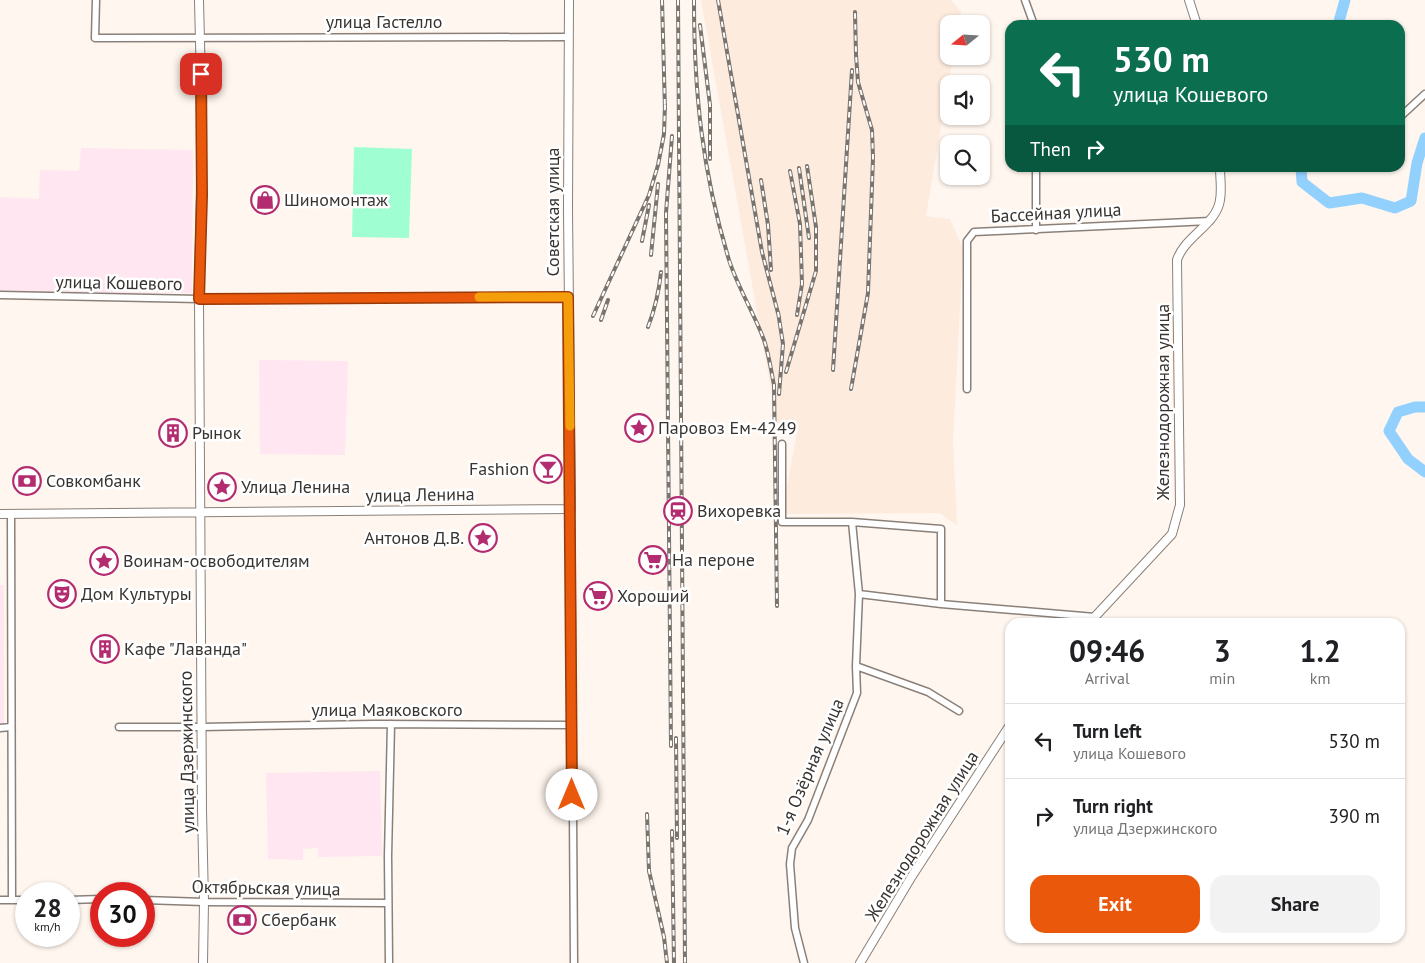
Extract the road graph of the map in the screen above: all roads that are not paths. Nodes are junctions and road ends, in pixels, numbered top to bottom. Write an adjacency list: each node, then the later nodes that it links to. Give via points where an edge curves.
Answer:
1 (96, 0): 9 (street, улица Гастелло, via 95,38)
2 (199, 0): 9 (street, улица Дзержинского)
3 (569, 0): 8 (street, Советская улица)
4 (1026, 0): 6 (street)
5 (1189, 0): 7 (street)
6 (1032, 20)
7 (1195, 20)
8 (568, 37): 9 (street, улица Гастелло); 17 (street, Советская улица)
9 (200, 38): 18 (street, улица Дзержинского)
10 (1425, 94): 11 (street)
11 (1405, 112)
12 (1036, 172): 15 (street)
13 (1220, 172): 14 (street, via 1220,202)
14 (1210, 221): 15 (street, Бассейная улица); 29 (street, Железнодорожная улица, via 1180,250 1176,260 1180,505 1172,534)
15 (1036, 230): 19 (street, Бассейная улица, via 974,232 967,241)
16 (0, 295): 18 (street, улица Кошевого)
17 (568, 297): 18 (street, улица Кошевого); 21 (street, Советская улица)
18 (199, 299): 22 (street, улица Дзержинского)
19 (967, 389)
20 (782, 444): 25 (street, via 782,522)
21 (571, 509): 22 (street, улица Ленина); 33 (street, Советская улица)
22 (200, 513): 24 (street, улица Ленина); 36 (street, улица Дзержинского)
23 (0, 514): 24 (street, улица Ленина)
24 (10, 514): 34 (street)
25 (852, 522): 26 (street, 1-я Озёрная улица); 27 (street, via 941,529)
26 (860, 594): 27 (street); 30 (street, 1-я Озёрная улица)
27 (941, 604): 28 (street)
28 (1073, 618)
29 (1094, 618)
30 (856, 666): 31 (street, via 928,692); 47 (street, 1-я Озёрная улица, via 857,693 808,820 792,848 790,864 795,928)
31 (959, 711)
32 (391, 724): 33 (street, улица Маяковского); 36 (street, улица Маяковского); 43 (street)
33 (572, 725): 46 (street, Советская улица)
34 (11, 727): 37 (street); 40 (street)
35 (118, 727): 36 (street)
36 (202, 727): 42 (street, улица Дзержинского)
37 (0, 728)
38 (1005, 733): 48 (street, Железнодорожная улица)
39 (0, 900): 40 (street)
40 (12, 900)
41 (155, 900): 42 (street, Октябрьская улица)
42 (204, 902): 43 (street, Октябрьская улица); 44 (street, улица Дзержинского)
43 (388, 903): 45 (street)
44 (203, 963)
45 (389, 963)
46 (574, 963)
47 (804, 963)
48 (860, 963)

